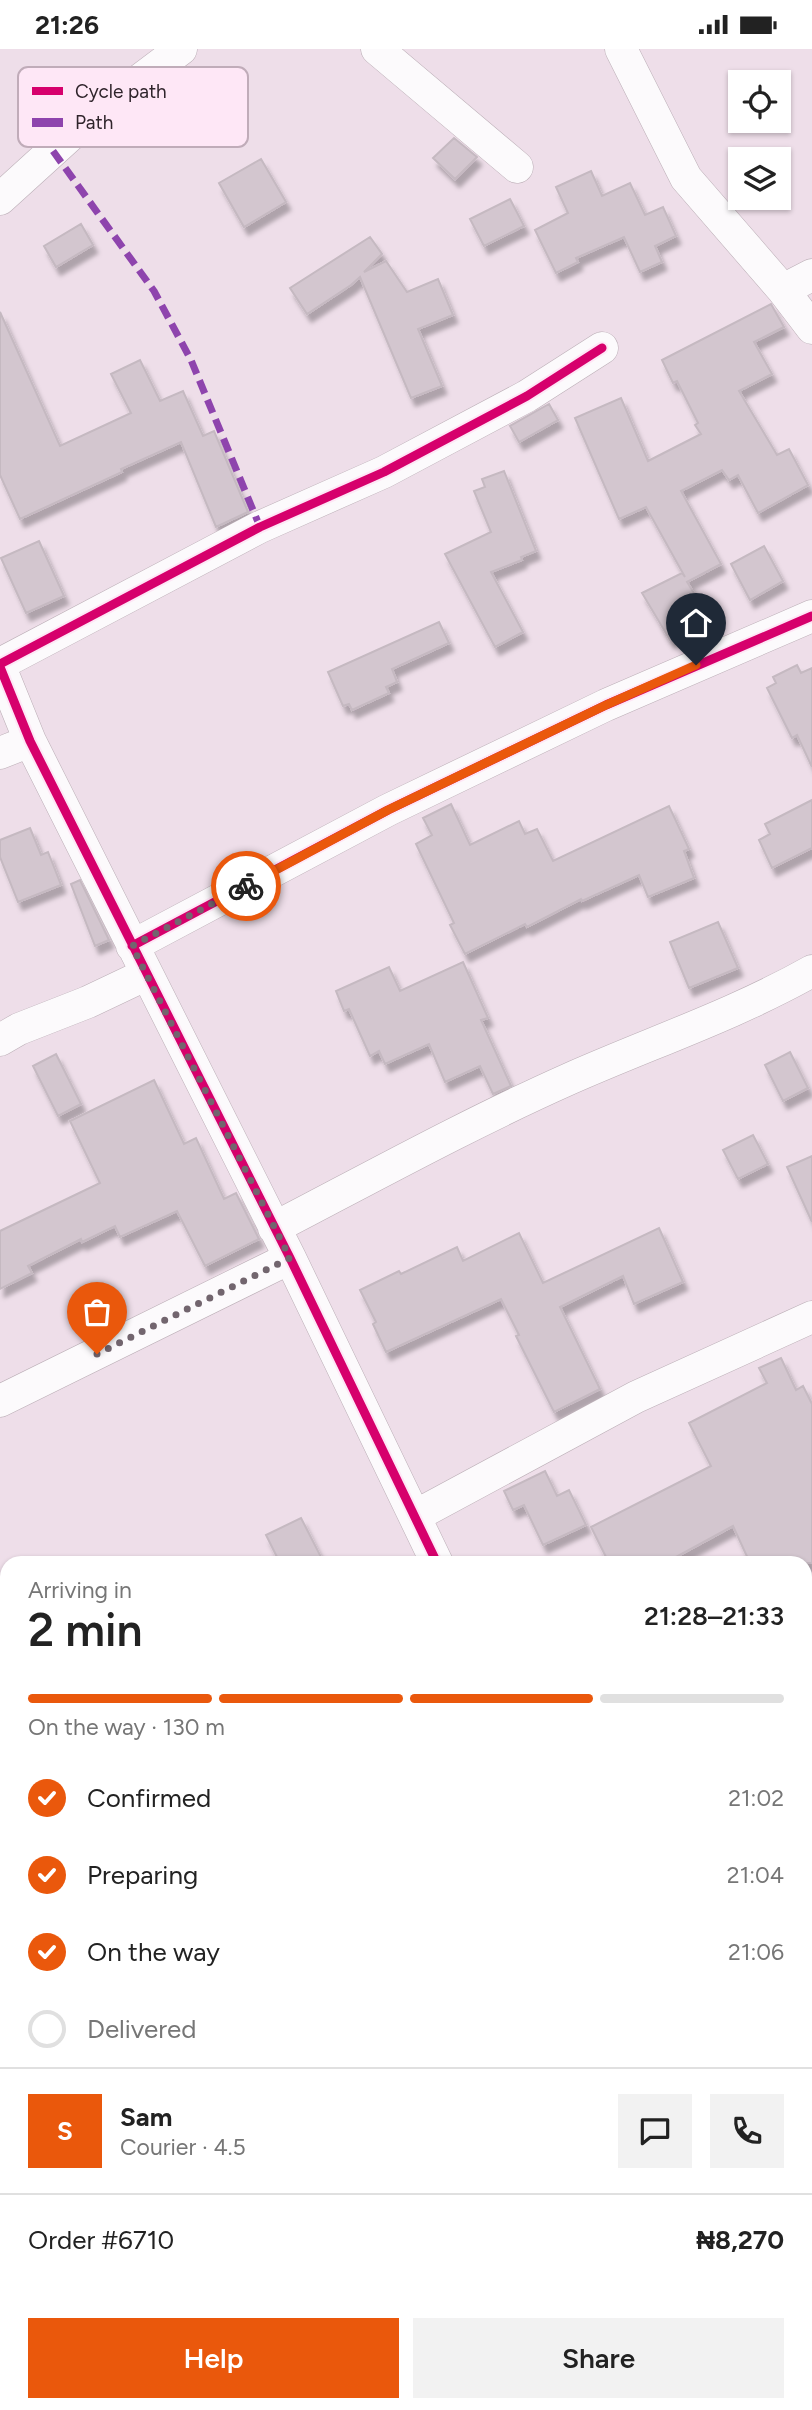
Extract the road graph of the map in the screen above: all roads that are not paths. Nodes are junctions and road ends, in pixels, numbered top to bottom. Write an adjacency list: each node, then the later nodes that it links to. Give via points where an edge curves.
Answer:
1 (181, 49): 4 (street)
2 (377, 49): 6 (street)
3 (621, 49): 9 (street, via 686,177)
4 (157, 67)
5 (57, 147): 7 (street)
6 (517, 167)
7 (0, 199)
8 (812, 275): 9 (street)
9 (783, 290): 10 (street)
10 (812, 328)
11 (602, 348): 13 (street, via 527,396 384,472 260,527)
12 (812, 615): 16 (street, via 606,705 388,810)
13 (0, 665): 14 (street)
14 (30, 741): 15 (street); 16 (street)
15 (0, 753)
16 (132, 946): 18 (street)
17 (812, 971): 20 (street, via 691,1030 528,1098)
18 (147, 974): 19 (street); 20 (street)
19 (0, 1039)
20 (274, 1228): 21 (street)
21 (290, 1258): 23 (street); 24 (street)
22 (812, 1317): 24 (street, via 636,1397)
23 (0, 1401)
24 (415, 1516): 25 (street)
25 (428, 1556)

